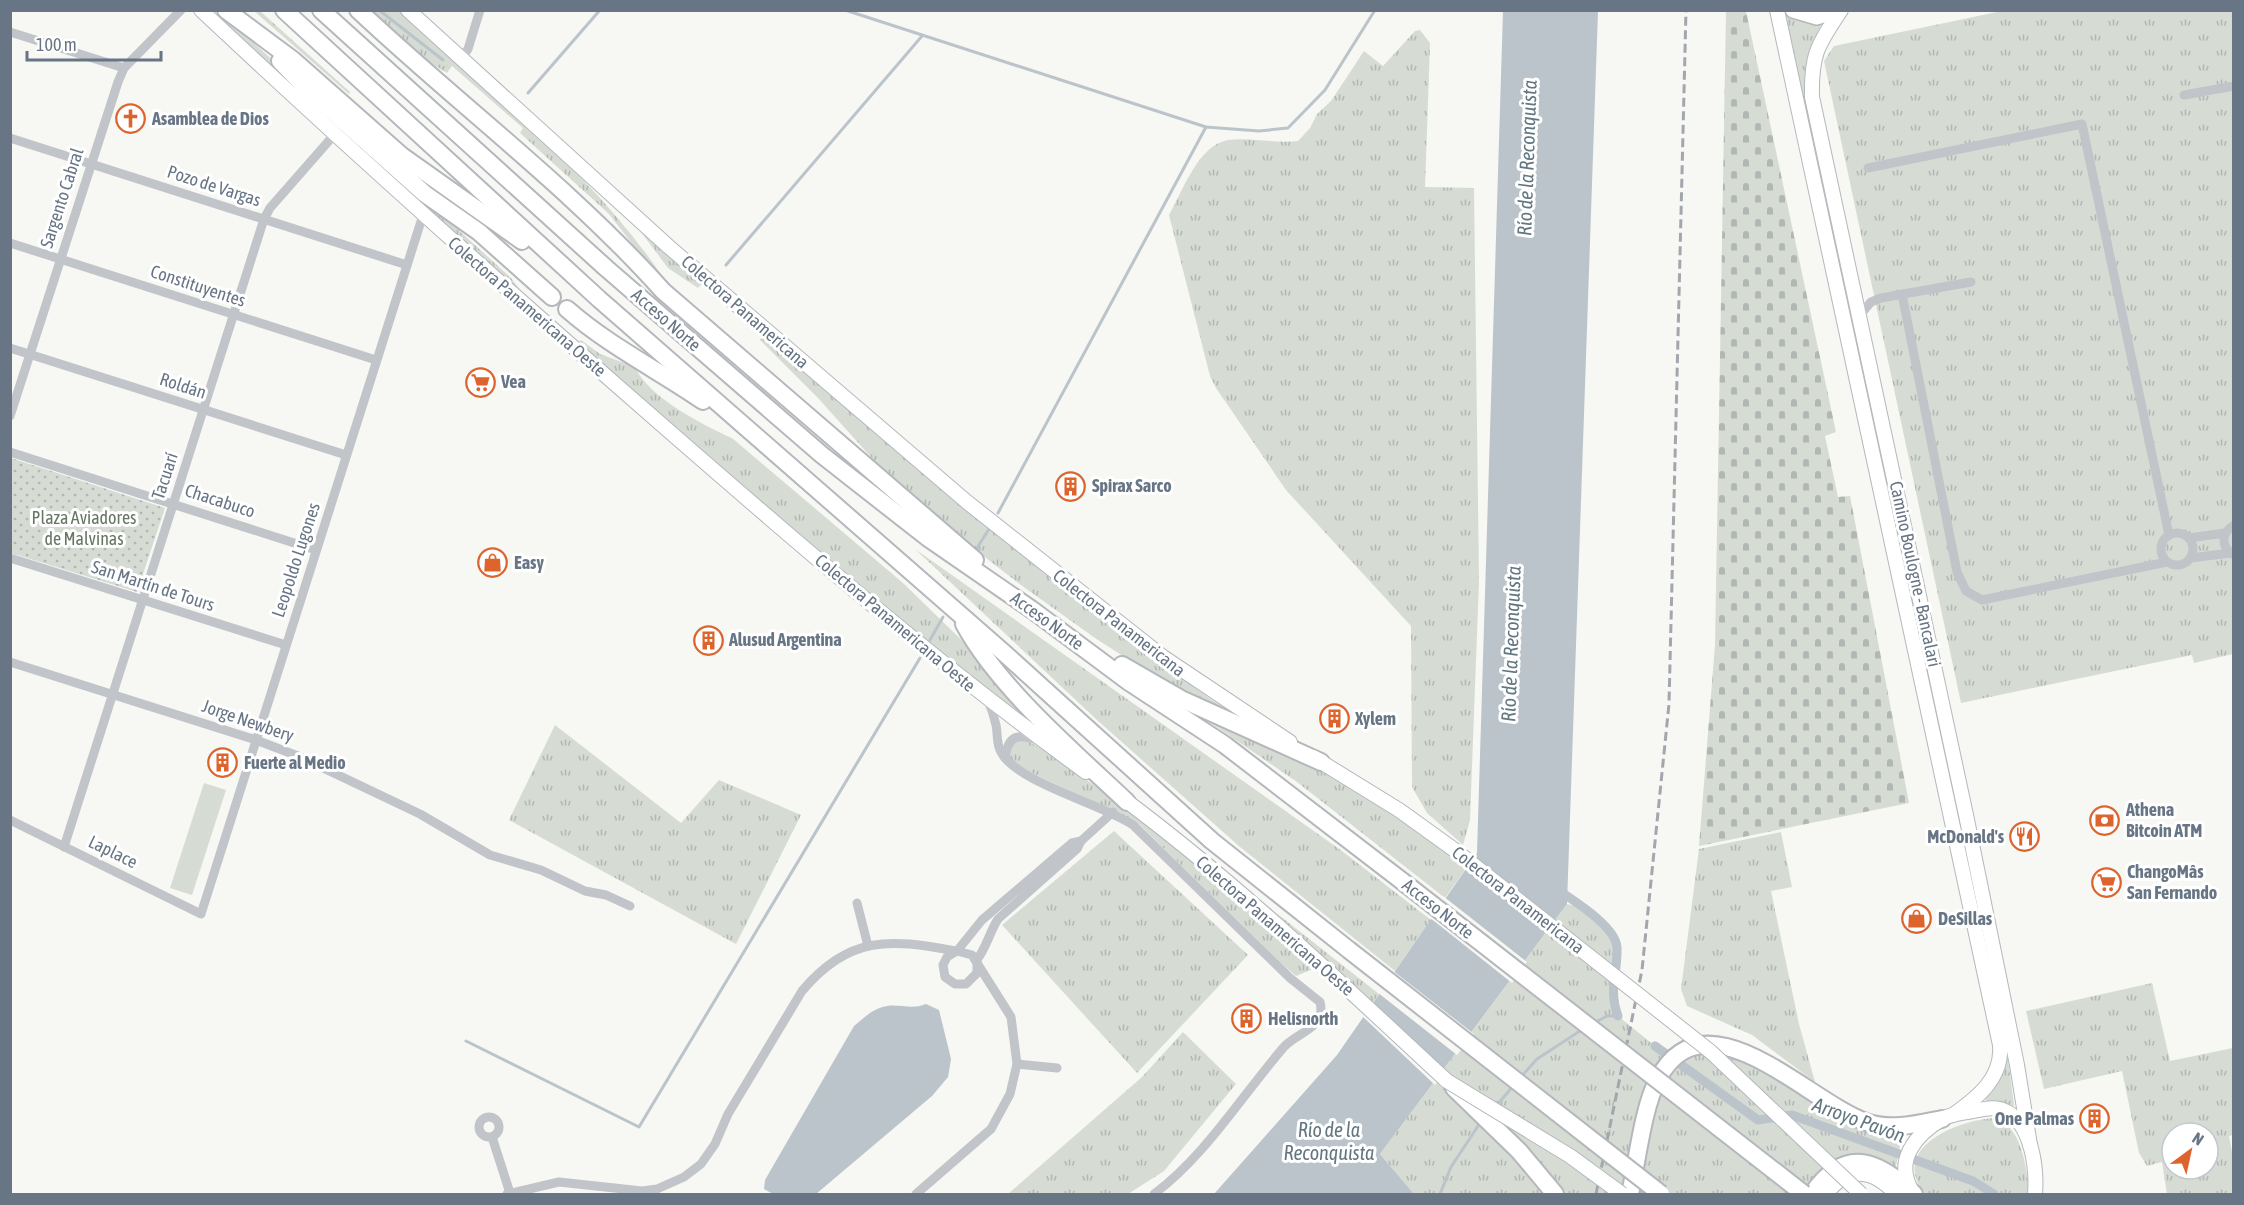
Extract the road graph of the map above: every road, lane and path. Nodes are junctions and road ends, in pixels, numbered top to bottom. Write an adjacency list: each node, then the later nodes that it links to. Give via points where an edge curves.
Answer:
1 (181, 10): 16 (street, Sargento Cabral)
2 (201, 10): 19 (main road, Colectora Panamericana Oeste)
3 (226, 10): 13 (highway)
4 (284, 10): 31 (highway, Acceso Norte)
5 (321, 10): 54 (highway, Acceso Norte, via 606,268 822,455 928,538)
6 (358, 10): 54 (highway, via 517,148 619,243 663,291)
7 (408, 10): 15 (main road, Colectora Panamericana)
8 (480, 10): 15 (street)
9 (1777, 10): 83 (main road, Camino Boulogne - Bancalari, via 2000,1045 2000,1063 1993,1079 1976,1098)
10 (1793, 10): 11 (main road, via 1817,17)
11 (1837, 10)
12 (1841, 10): 34 (main road, Camino Boulogne - Bancalari, via 1814,57 1812,97)
13 (248, 28): 30 (highway, via 307,89 417,187 479,232); 31 (highway, via 293,60 402,156)
14 (10, 32): 16 (street)
15 (461, 59): 63 (main road, Colectora Panamericana, via 669,247 967,502 1187,675)
16 (124, 68): 21 (street, Sargento Cabral)
17 (2234, 86): 18 (street)
18 (2184, 96)
19 (334, 135): 23 (main road, Colectora Panamericana Oeste); 24 (street, Tacuarí)
20 (10, 138): 21 (street, Pozo de Vargas)
21 (90, 164): 24 (street, Pozo de Vargas); 26 (street, Sargento Cabral)
22 (1868, 168): 46 (street, via 2082,124)
23 (423, 215): 27 (street, Leopoldo Lugones); 59 (main road, Colectora Panamericana Oeste, via 741,494)
24 (264, 219): 27 (street, Pozo de Vargas); 33 (street, Tacuarí)
25 (10, 243): 26 (street, Constituyentes)
26 (59, 260): 33 (street, Constituyentes); 36 (street, Sargento Cabral)
27 (407, 265): 37 (street, Leopoldo Lugones)
28 (1971, 282): 29 (street)
29 (1902, 294): 34 (street, via 1871,302); 52 (street, via 1957,572 1966,591 1982,600)
30 (552, 297)
31 (599, 299): 40 (highway, Acceso Norte)
32 (567, 309): 40 (highway, via 616,348 672,380)
33 (233, 315): 37 (street, Constituyentes); 38 (street, Tacuarí)
34 (1859, 316): 85 (main road, Camino Boulogne - Bancalari, via 2018,1065)
35 (10, 348): 36 (street, Roldán)
36 (30, 354): 38 (street, Roldán); 39 (street, Sargento Cabral)
37 (376, 360): 42 (street, Leopoldo Lugones)
38 (203, 410): 42 (street, Roldán); 43 (street, Tacuarí)
39 (10, 416)
40 (776, 451): 55 (highway, Acceso Norte)
41 (10, 452): 43 (street, Chacabuco)
42 (346, 455): 48 (street, Leopoldo Lugones)
43 (173, 504): 48 (street, Chacabuco); 53 (street, Tacuarí)
44 (2234, 525): 45 (street)
45 (2225, 533): 47 (street); 49 (street, via 2224,544)
46 (2169, 535): 47 (street, via 2179,533); 52 (street, via 2161,548)
47 (2189, 538): 51 (street, via 2194,548)
48 (316, 550): 56 (street, Leopoldo Lugones)
49 (2232, 554): 51 (street)
50 (10, 558): 53 (street, San Martín de Tours)
51 (2191, 558): 52 (street, via 2182,565)
52 (2167, 562)
53 (142, 600): 56 (street, San Martín de Tours); 58 (street, Tacuarí)
54 (1031, 609): 63 (highway, via 1181,699); 94 (highway, Acceso Norte, bridge, via 1129,682 1225,745)
55 (959, 615): 64 (highway, via 979,651); 93 (highway, Acceso Norte, bridge, via 1212,841)
56 (286, 645): 60 (street, Leopoldo Lugones)
57 (10, 662): 58 (street, Jorge Newbery)
58 (112, 694): 60 (street, Jorge Newbery); 67 (street, Tacuarí)
59 (987, 698): 61 (main road, Colectora Panamericana Oeste); 62 (street)
60 (256, 740): 69 (street, Jorge Newbery, via 420,814 490,855 541,870); 70 (street, Leopoldo Lugones)
61 (1045, 742): 62 (street, via 1023,735 1014,737 1007,744); 64 (main road, Colectora Panamericana Oeste)
62 (1005, 758): 64 (street, via 1024,774)
63 (1321, 762): 97 (main road, Colectora Panamericana, bridge, via 1456,851 1702,1045)
64 (1120, 807): 66 (street); 82 (main road, Colectora Panamericana Oeste, via 1225,879); 89 (street, via 1322,1006 1317,1023 1287,1044 1190,1163)
65 (10, 820): 67 (street, Laplace)
66 (1081, 841): 71 (street, via 1072,843); 72 (street)
67 (64, 847): 70 (street, Laplace)
68 (857, 903): 73 (street)
69 (630, 906)
70 (201, 914)
71 (982, 920): 72 (street); 75 (street)
72 (992, 928): 76 (street, via 987,947)
73 (868, 945): 74 (street, via 912,943); 87 (street, via 833,962 802,991 728,1114 715,1144 701,1164 684,1177 642,1191 559,1182)
74 (932, 947): 75 (street); 77 (street, via 940,954)
75 (956, 951): 76 (street, via 965,951); 77 (street)
76 (977, 962): 78 (street); 79 (street)
77 (943, 965): 78 (street, via 945,977 955,984)
78 (972, 981): 79 (street)
79 (993, 986): 80 (street, via 1011,1017)
80 (1017, 1064): 81 (street); 88 (street, via 1010,1094 991,1129)
81 (1057, 1068)
82 (1447, 1081): 90 (highway, bridge, via 1519,1151); 91 (main road, Colectora Panamericana Oeste, bridge, via 1563,1152)
83 (1948, 1117): 85 (main road, via 2004,1110 2022,1126); 92 (highway, via 1902,1126 1875,1124 1844,1112 1739,1049 1712,1044 1683,1053 1667,1065 1653,1090); 99 (main road, Camino Boulogne - Bancalari, via 1917,1140 1908,1152 1905,1168)
84 (492, 1137): 87 (street)
85 (2030, 1145): 86 (main road, Camino Boulogne - Bancalari)
86 (2037, 1191)
87 (508, 1194)
88 (916, 1194)
89 (1154, 1194)
90 (1555, 1194)
91 (1622, 1194)
92 (1630, 1194)
93 (1661, 1194)
94 (1804, 1194)
95 (1812, 1194): 99 (highway, via 1832,1171 1858,1162 1887,1171)
96 (1826, 1194): 98 (main road, via 1841,1179 1862,1173 1880,1179)
97 (1861, 1194)
98 (1896, 1194)
99 (1914, 1194)

